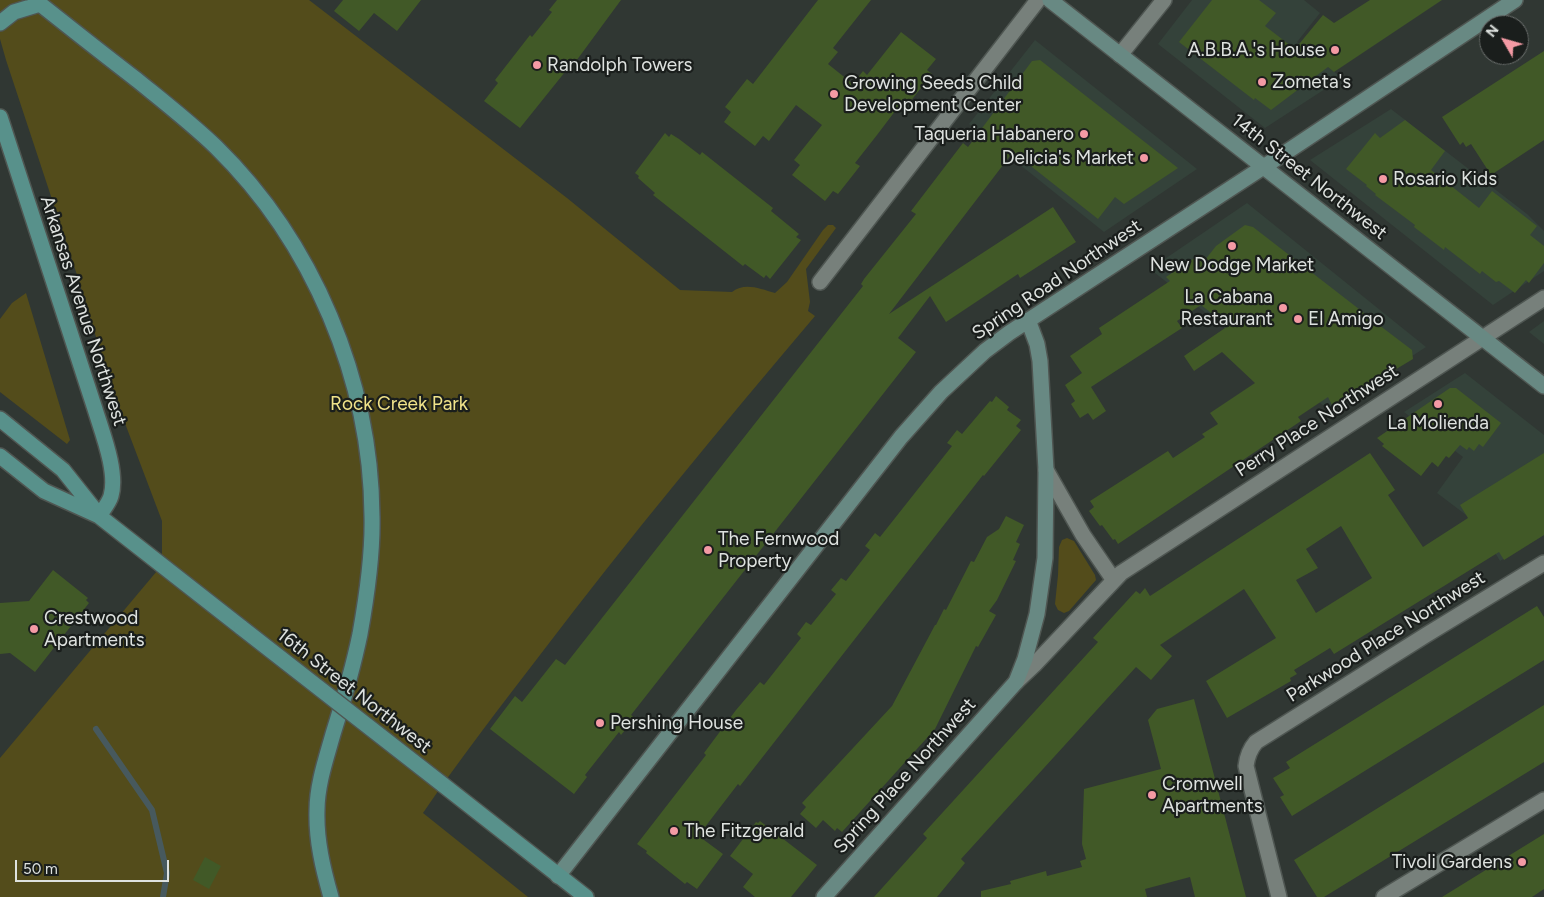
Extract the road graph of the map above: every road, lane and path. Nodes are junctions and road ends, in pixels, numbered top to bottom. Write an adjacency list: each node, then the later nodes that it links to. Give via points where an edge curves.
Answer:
1 (1038, 0): 10 (street)
2 (1050, 0): 7 (street, 14th Street Northwest)
3 (1164, 0): 7 (street)
4 (1515, 0): 9 (street, Spring Road Northwest)
5 (37, 2): 6 (main road, via 14,12); 24 (main road, via 176,112 249,183 304,262 324,302 344,355 366,444 372,529 359,638 320,783 316,810 320,854)
6 (0, 23)
7 (1120, 55): 9 (street, 14th Street Northwest)
8 (0, 117): 18 (main road, Arkansas Avenue Northwest, via 107,452 112,488)
9 (1263, 167): 12 (street, Spring Road Northwest); 13 (street, 14th Street Northwest)
10 (820, 282)
11 (1544, 298): 13 (street, Perry Place Northwest)
12 (1028, 320): 17 (street, Spring Place Northwest, via 1040,361); 23 (street, Spring Road Northwest, via 962,371 910,426)
13 (1482, 338): 14 (street, 14th Street Northwest); 20 (street, Perry Place Northwest)
14 (1544, 386)
15 (0, 419): 18 (main road, 16th Street Northwest, via 64,470)
16 (0, 456): 18 (main road, 16th Street Northwest, via 44,491)
17 (1046, 470): 20 (street, Spring Place Northwest, via 1083,535); 21 (street, Spring Place Northwest, via 1042,587 1032,635)
18 (99, 516): 23 (main road, 16th Street Northwest, bridge)
19 (1544, 563): 27 (street, Parkwood Place Northwest, via 1336,690 1251,747 1246,766)
20 (1114, 579): 21 (street, Spring Place Northwest)
21 (1016, 682): 26 (street, Spring Place Northwest)
22 (1544, 800): 28 (street)
23 (558, 876): 25 (main road, 16th Street Northwest)
24 (331, 897)
25 (586, 897)
26 (824, 897)
27 (1280, 897)
28 (1384, 897)

